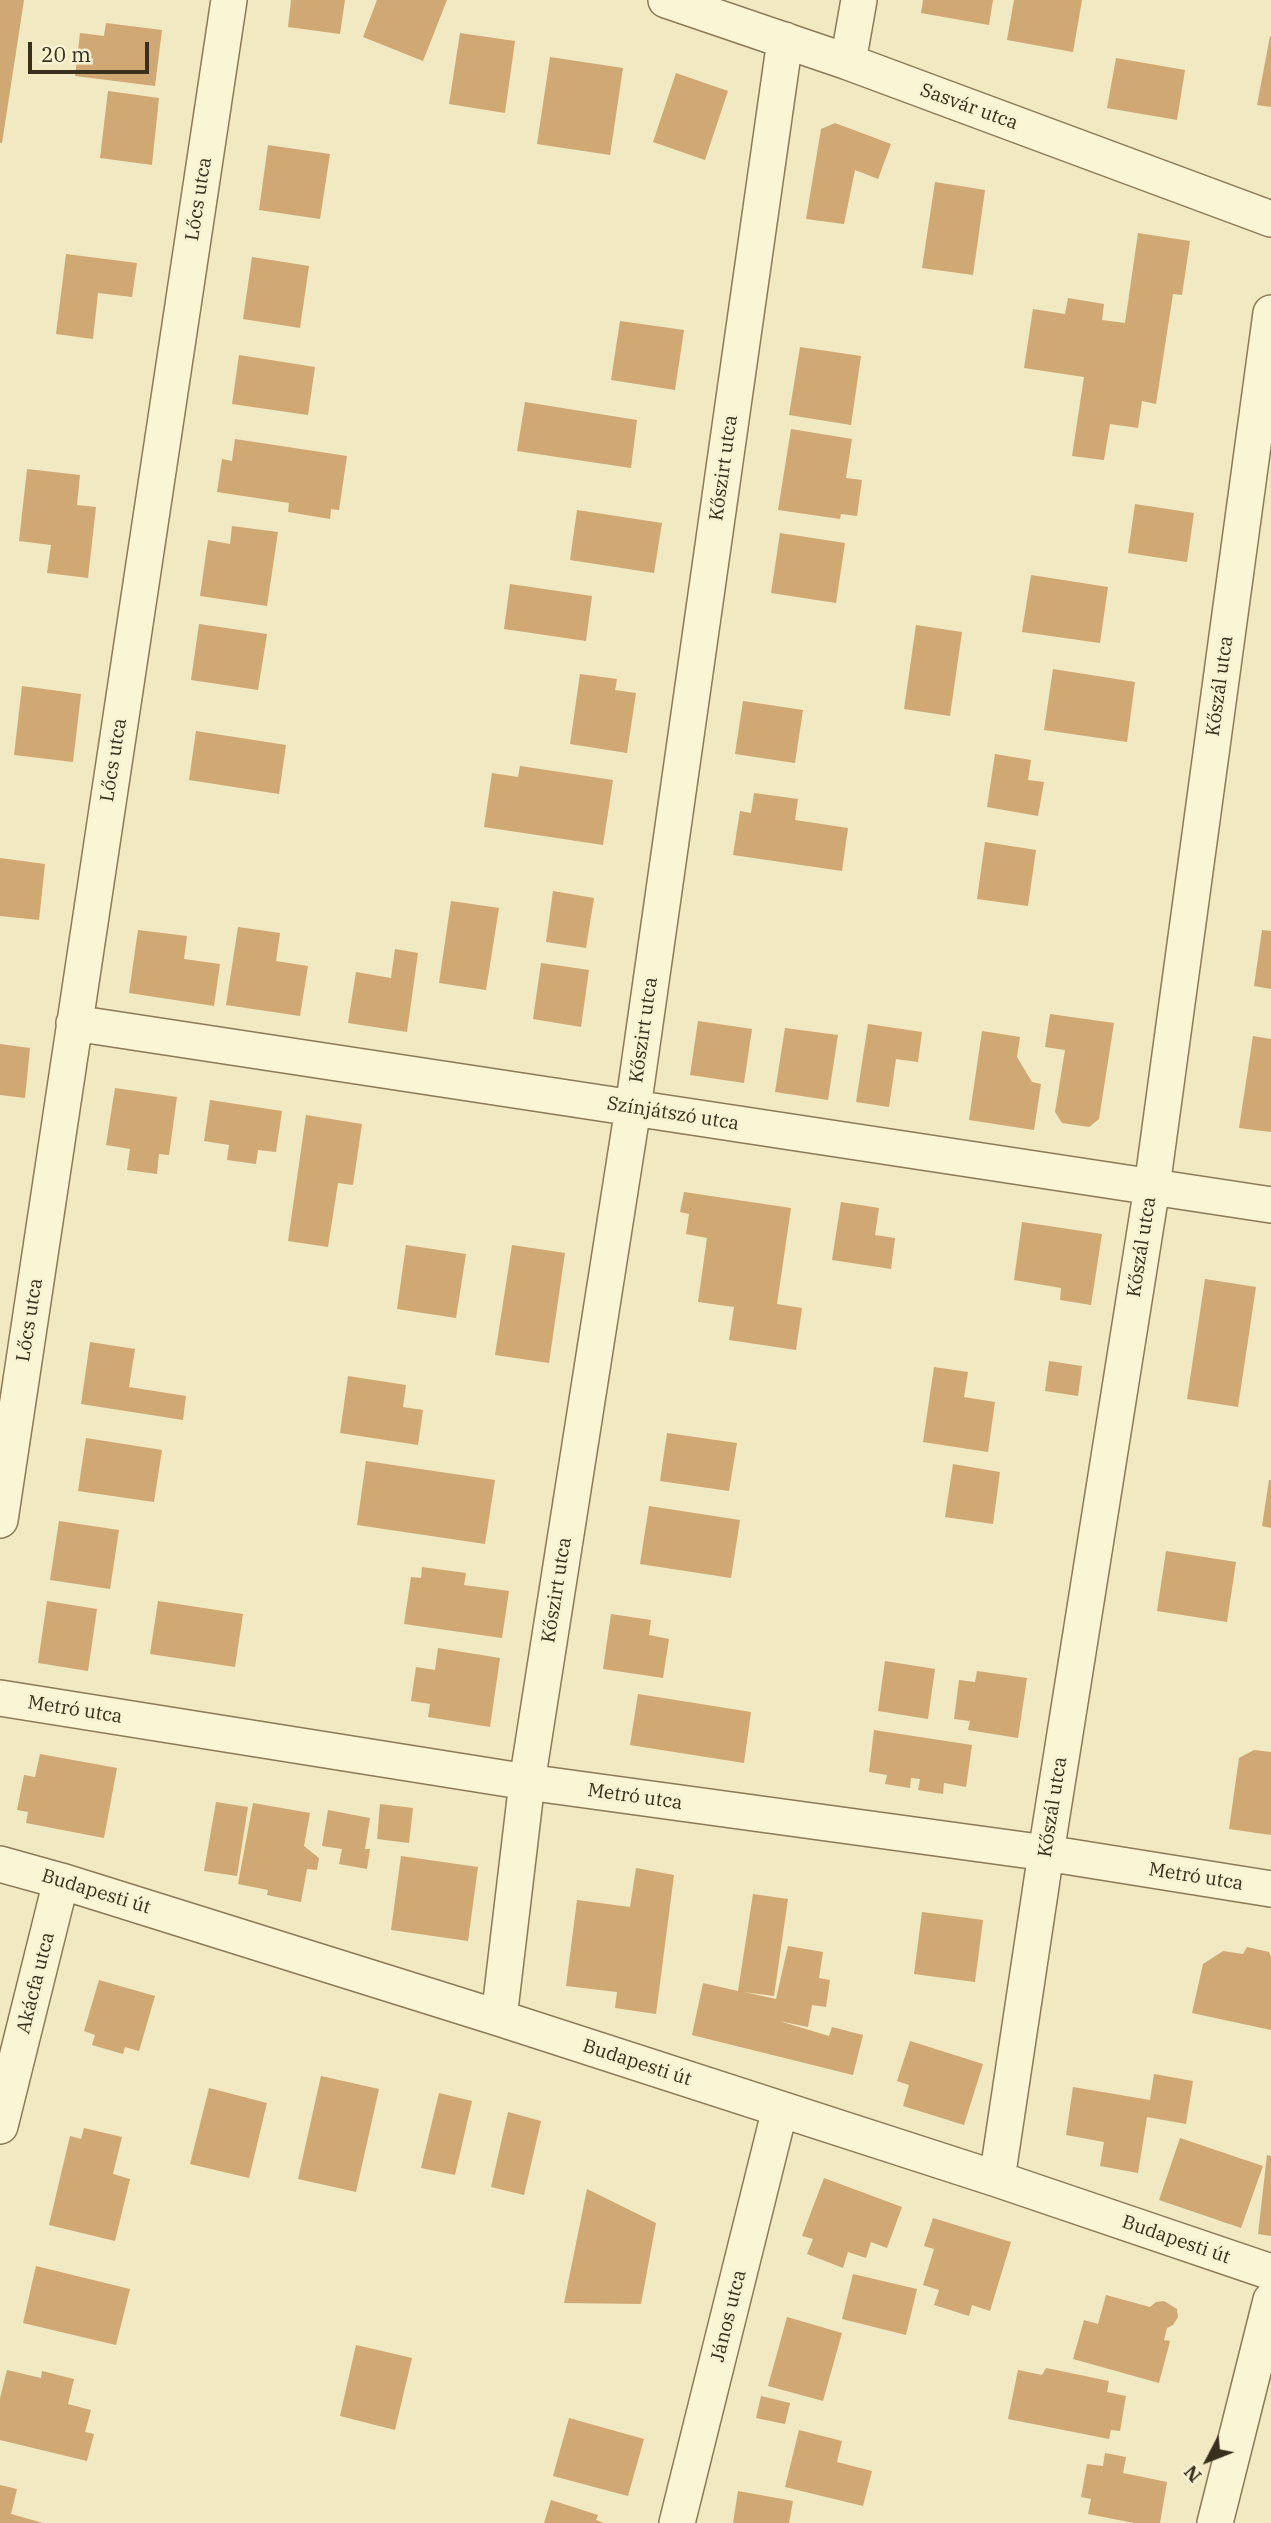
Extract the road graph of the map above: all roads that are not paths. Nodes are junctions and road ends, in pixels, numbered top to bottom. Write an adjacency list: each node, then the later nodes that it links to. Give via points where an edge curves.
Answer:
1 (229, 0): 8 (street, Lőcs utca)
2 (666, 0): 4 (street, Sasvár utca)
3 (859, 0): 5 (street)
4 (785, 40): 5 (street, Sasvár utca); 9 (street, Kőszirt utca)
5 (848, 62): 6 (street, Sasvár utca)
6 (1271, 219)
7 (1271, 313): 10 (street, Kőszál utca)
8 (74, 1023): 9 (street, Színjátszó utca); 12 (street, Lőcs utca)
9 (633, 1108): 10 (street, Színjátszó utca); 14 (street, Kőszirt utca)
10 (1152, 1187): 11 (street, Színjátszó utca); 15 (street, Kőszál utca)
11 (1271, 1205)
12 (0, 1520)
13 (0, 1698): 14 (street, Metró utca)
14 (527, 1782): 15 (street, Metró utca); 19 (street, Kőszirt utca)
15 (1046, 1853): 18 (street, Metró utca); 22 (street, Kőszál utca)
16 (0, 1864): 17 (street, Budapesti út)
17 (61, 1881): 19 (street, Budapesti út); 21 (street, Akácfa utca)
18 (1271, 1889)
19 (499, 2018): 20 (street, Budapesti út)
20 (780, 2109): 22 (street, Budapesti út); 25 (street, János utca)
21 (0, 2126)
22 (997, 2179): 23 (street, Budapesti út)
23 (1271, 2272)
24 (1271, 2300): 26 (street)
25 (677, 2523)
26 (1215, 2523)

